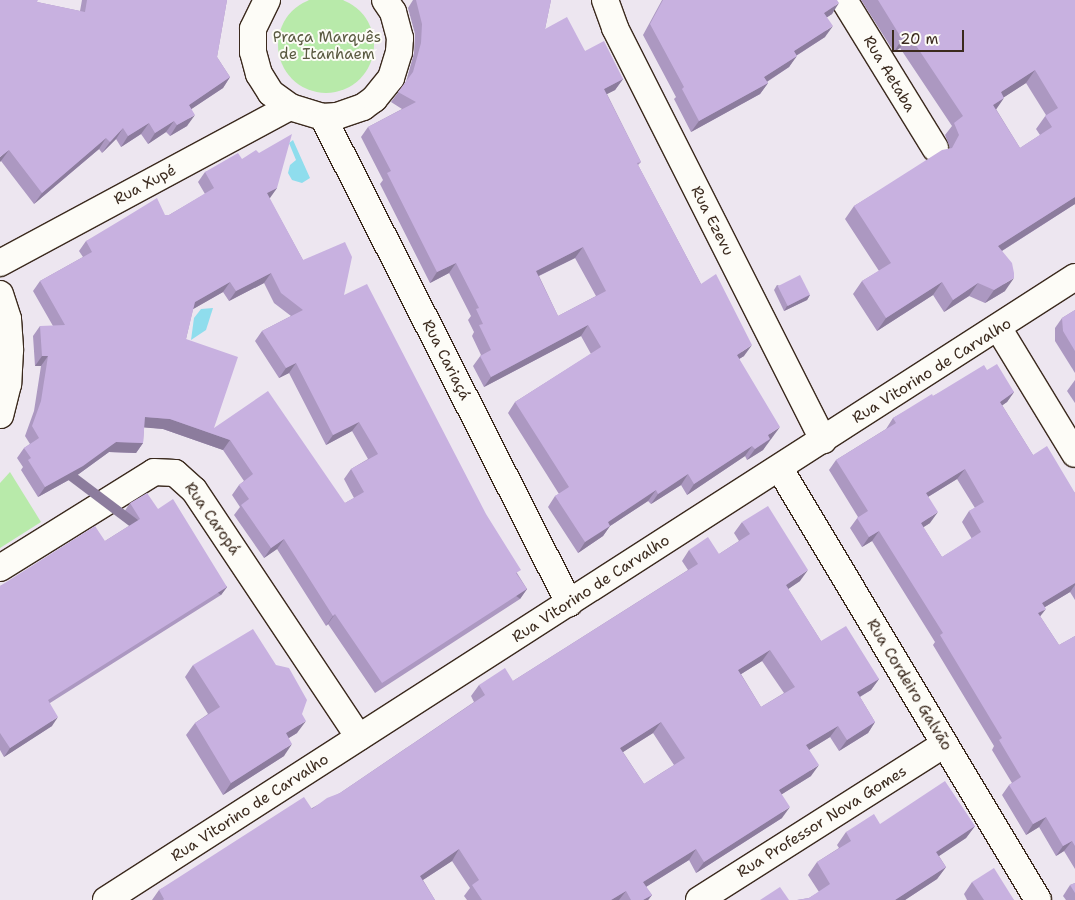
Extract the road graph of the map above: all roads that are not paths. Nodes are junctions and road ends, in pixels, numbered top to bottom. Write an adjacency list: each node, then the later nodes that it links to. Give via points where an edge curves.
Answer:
1 (267, 0): 5 (street, via 254,29 252,52 259,74 271,93)
2 (385, 0): 6 (street, via 400,38 391,78 363,107)
3 (605, 0): 13 (street, Rua Ezevu, via 615,28)
4 (844, 0): 7 (street, Rua Aetaba)
5 (290, 107): 6 (street); 8 (street, Rua Xupé)
6 (323, 117): 17 (street, Rua Cariaçá)
7 (935, 148)
8 (0, 263)
9 (1075, 277): 11 (street, Rua Vitorino de Carvalho)
10 (0, 294): 12 (street, via 8,319 10,350 8,384)
11 (999, 329): 13 (street, Rua Vitorino de Carvalho); 14 (street)
12 (0, 415)
13 (823, 440): 15 (street, Rua Vitorino de Carvalho)
14 (1075, 454)
15 (780, 469): 17 (street, Rua Vitorino de Carvalho); 19 (street, Rua Cordeiro Galvão)
16 (0, 568): 18 (street, Rua Caropá, via 154,472 174,473 194,490)
17 (569, 603): 18 (street, Rua Vitorino de Carvalho)
18 (359, 737): 20 (street, Rua Vitorino de Carvalho)
19 (945, 744): 21 (street, Rua Professor Nova Gomes); 22 (street, Rua Cordeiro Galvão)
20 (106, 900)
21 (699, 900)
22 (1038, 900)

